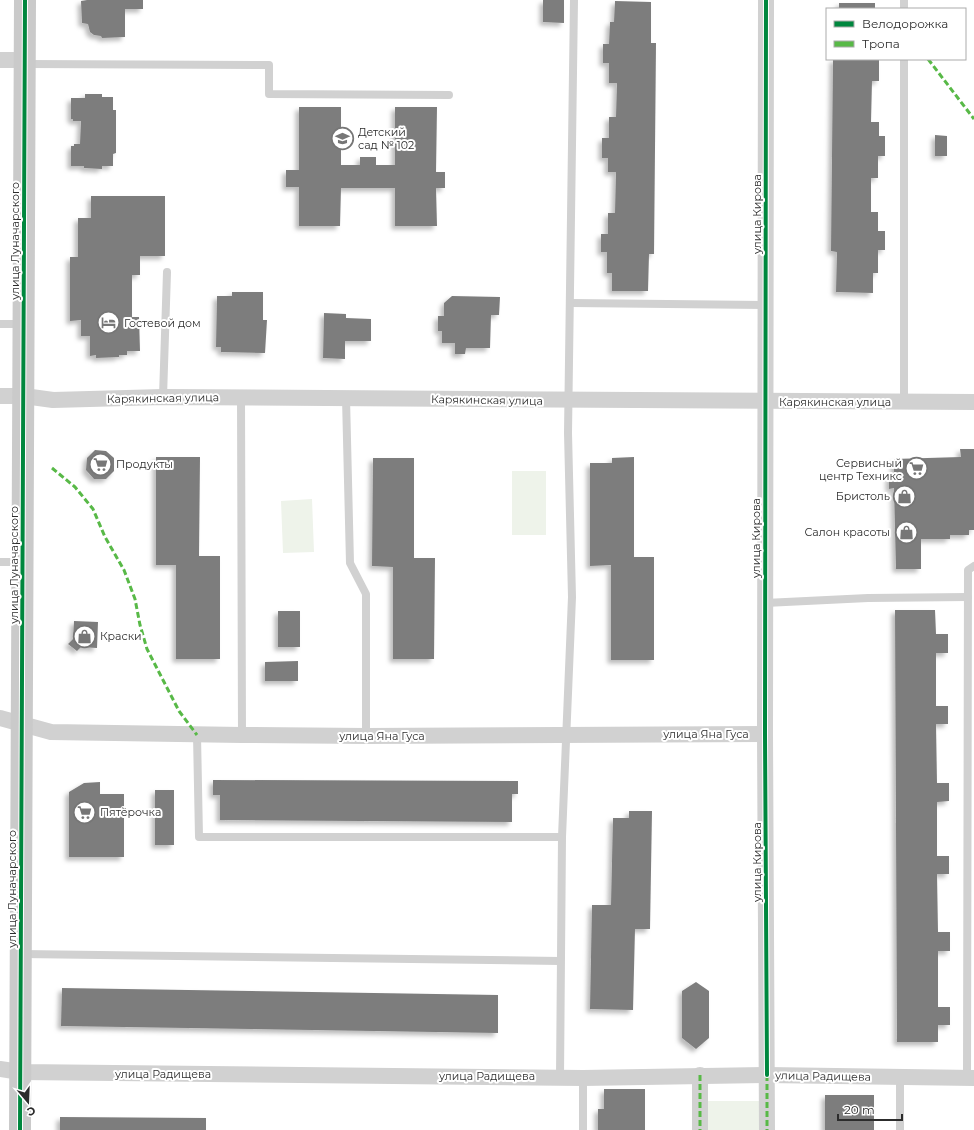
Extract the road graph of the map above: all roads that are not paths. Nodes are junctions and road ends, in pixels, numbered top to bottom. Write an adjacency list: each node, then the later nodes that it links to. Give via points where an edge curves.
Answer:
1 (25, 0): 6 (street, улица Луначарского)
2 (574, 0): 9 (lane)
3 (766, 0): 10 (street, улица Кирова)
4 (0, 60): 6 (street)
5 (904, 60): 20 (lane)
6 (25, 62): 7 (lane, via 269,65 269,94); 12 (street, улица Луначарского)
7 (449, 95)
8 (167, 272): 15 (lane)
9 (571, 303): 10 (lane); 18 (lane)
10 (765, 305): 19 (street, улица Кирова)
11 (0, 324): 12 (lane)
12 (24, 324): 14 (street, улица Луначарского)
13 (0, 396): 14 (street, Карякинская улица)
14 (24, 396): 15 (street, Карякинская улица, via 53,400); 23 (street, улица Луначарского)
15 (163, 397): 16 (street, Карякинская улица)
16 (241, 397): 17 (street, Карякинская улица); 32 (lane)
17 (346, 398): 18 (street, Карякинская улица); 34 (lane, via 350,564 366,594)
18 (570, 400): 19 (street, Карякинская улица); 33 (lane, via 568,433 572,597)
19 (766, 402): 20 (street, Карякинская улица); 26 (street, улица Кирова)
20 (904, 402): 21 (street, Карякинская улица)
21 (974, 402)
22 (0, 562): 23 (lane)
23 (23, 562): 29 (street, улица Луначарского)
24 (972, 569): 25 (lane)
25 (968, 597): 26 (lane); 27 (lane)
26 (765, 603): 30 (street, улица Кирова)
27 (971, 671): 38 (lane)
28 (0, 718): 29 (street, улица Яна Гуса)
29 (22, 725): 31 (street, улица Яна Гуса, via 52,732); 36 (street, улица Луначарского)
30 (765, 734): 33 (street, улица Яна Гуса); 41 (street, улица Кирова)
31 (197, 735): 32 (street, улица Яна Гуса); 35 (lane, via 198,837)
32 (242, 735): 34 (street, улица Яна Гуса)
33 (566, 735): 34 (street, улица Яна Гуса); 35 (lane)
34 (366, 736)
35 (562, 837): 37 (lane)
36 (21, 954): 37 (lane); 39 (street, улица Луначарского)
37 (560, 961): 42 (lane)
38 (971, 966): 45 (lane)
39 (10, 1071): 42 (street, улица Радищева); 46 (street, улица Луначарского)
40 (700, 1075): 41 (street, улица Радищева); 44 (street, улица Радищева); 48 (street)
41 (767, 1075): 43 (street, улица Радищева); 49 (street, улица Кирова)
42 (560, 1077): 44 (street, улица Радищева)
43 (900, 1077): 45 (street, улица Радищева); 50 (lane)
44 (583, 1078): 47 (lane)
45 (970, 1078)
46 (20, 1130)
47 (583, 1130)
48 (700, 1130)
49 (767, 1130)
50 (900, 1130)

